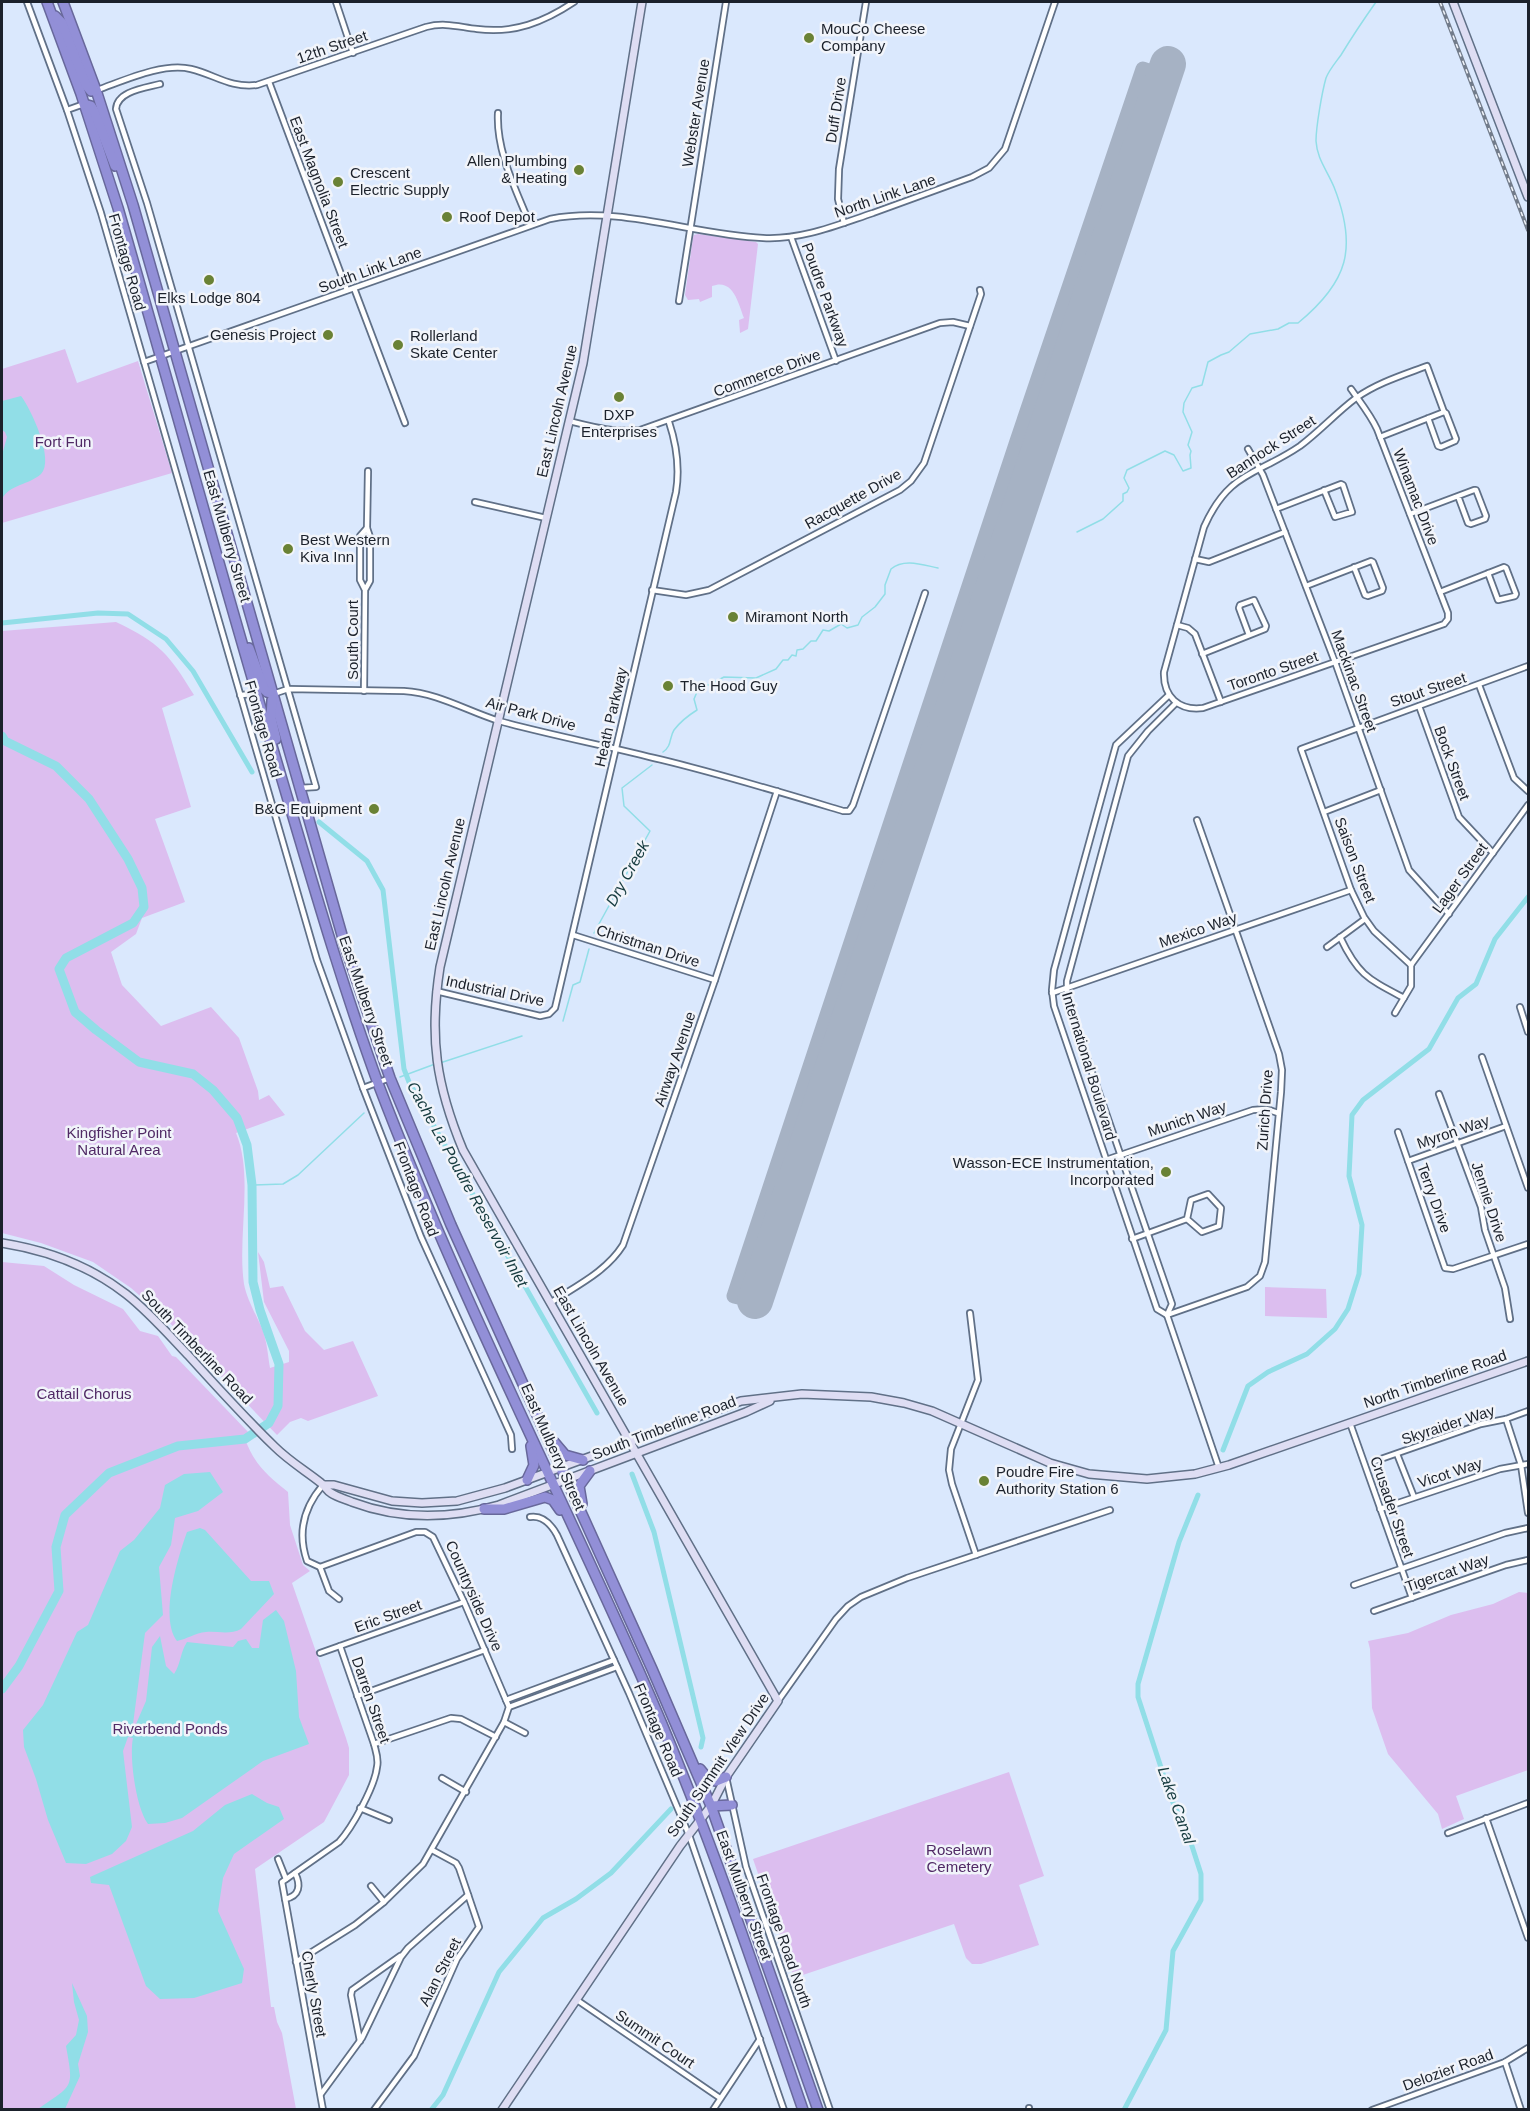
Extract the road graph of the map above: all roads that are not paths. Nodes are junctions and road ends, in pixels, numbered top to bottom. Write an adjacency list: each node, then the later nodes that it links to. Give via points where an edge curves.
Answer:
1 (27, 2): 16 (street, Frontage Road)
2 (64, 2): 14 (highway, East Mulberry Street)
3 (336, 2): 11 (street)
4 (574, 2): 11 (street, 12th Street, via 526,27 493,31 435,25)
5 (642, 2): 19 (main road, East Lincoln Avenue)
6 (726, 2): 23 (street, Webster Avenue)
7 (866, 2): 21 (street, Duff Drive, via 839,169 838,199)
8 (1055, 2): 21 (street, North Link Lane, via 1008,142 996,162 981,174)
9 (1453, 2): 18 (main road)
10 (48, 5): 14 (highway, via 62,23 86,85 91,91); 15 (highway, East Mulberry Street)
11 (353, 53): 12 (street, 12th Street)
12 (269, 82): 14 (street, 12th Street, via 232,85 191,69 173,67); 26 (street, East Magnolia Street)
13 (160, 84): 30 (street, Frontage Road, via 121,96 116,109)
14 (96, 90): 20 (highway, East Mulberry Street)
15 (84, 104): 16 (street); 20 (highway, via 94,111); 32 (highway, East Mulberry Street)
16 (67, 110): 34 (street, Frontage Road)
17 (498, 113): 22 (street, via 501,149)
18 (1528, 197)
19 (607, 216): 22 (street, South Link Lane, via 565,216); 23 (street, North Link Lane); 39 (main road, East Lincoln Avenue, via 583,363)
20 (137, 221): 31 (highway, East Mulberry Street)
21 (844, 223): 24 (street, North Link Lane)
22 (530, 225): 25 (street, South Link Lane)
23 (690, 228): 24 (street, North Link Lane, via 746,237); 28 (street, Webster Avenue)
24 (791, 237): 33 (street, Poudre Parkway)
25 (354, 288): 26 (street, South Link Lane); 41 (street)
26 (347, 290): 30 (street, South Link Lane)
27 (980, 290): 29 (street, Racquette Drive)
28 (679, 301)
29 (970, 326): 33 (street, Commerce Drive, via 952,321 940,323); 59 (street, Racquette Drive, via 925,459 906,486 709,590 686,595)
30 (189, 347): 31 (street, South Link Lane); 70 (street, Frontage Road)
31 (175, 352): 32 (street, South Link Lane); 73 (highway, East Mulberry Street)
32 (161, 356): 34 (street, South Link Lane); 62 (highway, East Mulberry Street)
33 (836, 361): 40 (street, Commerce Drive)
34 (144, 362): 74 (street, Frontage Road)
35 (1351, 389): 36 (street, Winamac Drive)
36 (1357, 397): 37 (street, Bannock Street, via 1427,366); 42 (street, Winamac Drive); 44 (street, Bannock Street, via 1299,446)
37 (1444, 412): 38 (street); 38 (street, via 1455,441 1441,447)
38 (1428, 418): 42 (street)
39 (569, 421): 40 (street, Commerce Drive, via 626,432); 51 (main road, East Lincoln Avenue)
40 (669, 422): 59 (street, Heath Parkway, via 678,451 679,476)
41 (405, 423)
42 (1380, 437): 50 (street, Winamac Drive)
43 (1248, 449): 44 (street, Mackinac Street)
44 (1260, 468): 49 (street, Mackinac Street); 54 (street, Bannock Street, via 1222,495 1204,527)
45 (368, 471): 52 (street, South Court)
46 (1324, 490): 46 (street, via 1343,485 1352,513 1335,517); 49 (street)
47 (1458, 496): 47 (street, via 1476,490 1485,519 1468,523); 50 (street)
48 (475, 502): 51 (street)
49 (1276, 509): 53 (street, Mackinac Street)
50 (1410, 514): 60 (street, Winamac Drive)
51 (546, 518): 79 (main road, East Lincoln Avenue)
52 (367, 528): 58 (street, South Court, via 370,581); 58 (street, South Court, via 360,536 360,580)
53 (1285, 532): 54 (street, via 1209,562); 57 (street, Mackinac Street)
54 (1195, 559): 64 (street, Bannock Street)
55 (1354, 567): 55 (street, via 1373,562 1382,591 1365,595); 57 (street)
56 (1488, 573): 56 (street, via 1506,568 1515,596 1498,600); 60 (street)
57 (1306, 586): 67 (street, Mackinac Street)
58 (365, 590): 71 (street, South Court)
59 (652, 590): 81 (street, Heath Parkway)
60 (1440, 592): 63 (street, Winamac Drive)
61 (925, 593): 85 (street, Air Park Drive, via 849,811)
62 (235, 618): 72 (highway, East Mulberry Street); 73 (highway, via 264,689)
63 (1448, 619): 67 (street, Toronto Street, via 1444,624)
64 (1177, 625): 66 (street, via 1192,631); 75 (street, Bannock Street, via 1164,672)
65 (1249, 635): 65 (street, via 1266,626 1254,600 1239,608); 66 (street)
66 (1202, 654): 77 (street)
67 (1335, 662): 77 (street, Toronto Street); 80 (street, Mackinac Street)
68 (1528, 666): 69 (street, Stout Street)
69 (1479, 685): 78 (street, Stout Street); 86 (street, via 1514,778)
70 (288, 689): 71 (street, Air Park Drive); 73 (street, Air Park Drive); 83 (street, Frontage Road, via 316,787)
71 (364, 691): 79 (street, Air Park Drive, via 430,695)
72 (257, 694): 74 (street); 91 (highway, East Mulberry Street)
73 (273, 694): 83 (highway, East Mulberry Street); 91 (highway, via 271,718)
74 (240, 695): 112 (street, Frontage Road, via 317,960)
75 (1168, 695): 76 (street); 103 (street, International Boulevard, via 1116,745 1054,970)
76 (1175, 702): 77 (street, Toronto Street, via 1192,709); 101 (street, International Boulevard, via 1128,756)
77 (1221, 702)
78 (1419, 706): 80 (street, Stout Street); 90 (street, Bock Street, via 1459,817)
79 (498, 720): 81 (street, Air Park Drive); 102 (main road, East Lincoln Avenue)
80 (1358, 727): 82 (street, Stout Street); 84 (street, Mackinac Street)
81 (616, 749): 85 (street, Air Park Drive); 96 (street, Heath Parkway)
82 (1300, 749): 88 (street, Saison Street)
83 (299, 788): 110 (highway, East Mulberry Street, via 346,949)
84 (1381, 790): 88 (street); 93 (street, Mackinac Street, via 1409,870)
85 (777, 791): 100 (street, Airway Avenue)
86 (1528, 791)
87 (1528, 805): 90 (street, Lager Street)
88 (1324, 812): 92 (street, Saison Street)
89 (1197, 820): 95 (street, Zurich Drive)
90 (1492, 853): 93 (street, Lager Street)
91 (309, 871): 111 (highway, East Mulberry Street)
92 (1351, 890): 94 (street, Saison Street); 95 (street, Mexico Way)
93 (1449, 914): 99 (street, Lager Street)
94 (1365, 919): 97 (street); 99 (street, Saison Street)
95 (1236, 929): 101 (street, Mexico Way); 114 (street, Zurich Drive, via 1279,1054 1282,1070)
96 (573, 934): 100 (street, Christman Drive); 107 (street, Heath Parkway, via 555,1008)
97 (1340, 937): 98 (street); 104 (street, via 1363,974)
98 (1327, 947)
99 (1411, 965): 104 (street, via 1411,986)
100 (715, 980): 128 (street, Airway Avenue, via 623,1245 594,1275)
101 (1067, 987): 103 (street, Mexico Way); 118 (street, International Boulevard, via 1067,1000)
102 (436, 991): 107 (street, Industrial Drive, via 540,1016); 128 (main road, East Lincoln Avenue, via 437,1063 450,1118 463,1150)
103 (1052, 993): 119 (street, International Boulevard)
104 (1404, 998): 106 (street)
105 (1520, 1008): 108 (street)
106 (1395, 1013)
107 (549, 1014)
108 (1528, 1032)
109 (1482, 1057): 115 (street)
110 (390, 1078): 111 (street); 133 (highway, East Mulberry Street)
111 (378, 1082): 112 (street); 132 (highway, East Mulberry Street)
112 (363, 1088): 141 (street, Frontage Road, via 421,1237 511,1435)
113 (1439, 1094): 117 (street, Jennie Drive)
114 (1278, 1113): 118 (street, Munich Way, via 1253,1110); 130 (street, Zurich Drive, via 1265,1262 1260,1276 1247,1287)
115 (1506, 1126): 117 (street, Myron Way); 121 (street)
116 (1398, 1132): 120 (street, Terry Drive)
117 (1457, 1144): 120 (street, Myron Way); 127 (street, Jennie Drive)
118 (1120, 1155): 119 (street, Munich Way); 123 (street, International Boulevard)
119 (1106, 1160): 124 (street, International Boulevard)
120 (1408, 1161): 127 (street, Terry Drive, via 1443,1265 1449,1270)
121 (1528, 1188)
122 (1187, 1219): 122 (street, via 1202,1232 1218,1226 1221,1208 1208,1194 1191,1200); 123 (street)
123 (1146, 1234): 124 (street); 130 (street, International Boulevard, via 1172,1304)
124 (1132, 1239): 130 (street, International Boulevard, via 1157,1309)
125 (2, 1243): 154 (main road, South Timberline Road, via 61,1258 100,1276 126,1294 275,1447)
126 (1528, 1244): 127 (street)
127 (1494, 1255): 131 (street, Jennie Drive)
128 (550, 1303): 140 (main road, East Lincoln Avenue)
129 (970, 1313): 139 (street, via 978,1376)
130 (1167, 1316): 149 (street, International Boulevard)
131 (1510, 1319)
132 (487, 1339): 151 (highway, East Mulberry Street); 152 (highway, via 491,1358 533,1451 534,1465)
133 (510, 1358): 144 (highway, via 556,1447 568,1457); 148 (highway, East Mulberry Street)
134 (1528, 1361): 138 (main road, North Timberline Road)
135 (774, 1398): 139 (main road, South Timberline Road, via 802,1394 871,1397 932,1411); 140 (main road, South Timberline Road, via 741,1401); 142 (main road, South Timberline Road)
136 (1528, 1411): 137 (street, Skyraider Way)
137 (1506, 1419): 143 (street, Skyraider Way); 147 (street)
138 (1350, 1423): 149 (main road, North Timberline Road); 158 (street, Crusader Street)
139 (962, 1424): 149 (main road, South Timberline Road, via 1050,1463 1089,1474 1147,1479); 163 (street, via 951,1449 949,1470)
140 (630, 1441): 142 (main road, East Lincoln Avenue); 144 (main road, South Timberline Road)
141 (512, 1449)
142 (636, 1453): 150 (main road, South Timberline Road); 181 (main road, East Lincoln Avenue)
143 (1397, 1454): 145 (street, Skyraider Way); 156 (street)
144 (583, 1460): 148 (main road, South Timberline Road)
145 (1375, 1461)
146 (1528, 1464): 147 (street, Vicot Way)
147 (1521, 1466): 156 (street, Vicot Way); 160 (street)
148 (561, 1468): 151 (main road, South Timberline Road); 153 (highway, East Mulberry Street)
149 (1219, 1468)
150 (590, 1471): 153 (main road, South Timberline Road); 173 (highway, via 579,1486 580,1501 623,1595)
151 (548, 1473): 152 (main road, South Timberline Road); 155 (highway, East Mulberry Street)
152 (527, 1480): 154 (main road, South Timberline Road, via 475,1497 422,1503 377,1498)
153 (566, 1480): 155 (main road, South Timberline Road); 173 (highway, East Mulberry Street)
154 (323, 1485): 157 (main road, South Timberline Road, via 341,1498 394,1514 437,1516); 165 (street, via 306,1512 301,1535 307,1561)
155 (553, 1485): 157 (main road, South Timberline Road); 170 (highway, East Mulberry Street)
156 (1414, 1497): 158 (street, Vicot Way)
157 (484, 1509): 170 (highway, via 504,1509 542,1497 553,1500)
158 (1380, 1509): 166 (street, Crusader Street)
159 (1110, 1510): 163 (street, South Summit View Drive)
160 (1528, 1513)
161 (530, 1517): 177 (street, Frontage Road, via 539,1517 554,1528)
162 (1528, 1528): 166 (street)
163 (976, 1555): 181 (street, South Summit View Drive, via 855,1600 840,1613)
164 (1528, 1560): 168 (street, Tigercat Way)
165 (320, 1567): 169 (street, via 329,1591); 171 (street, Countryside Drive, via 425,1532 437,1540)
166 (1401, 1568): 167 (street); 168 (street, Crusader Street)
167 (1354, 1585)
168 (1412, 1598): 172 (street, Tigercat Way)
169 (339, 1599)
170 (606, 1600): 196 (highway, East Mulberry Street)
171 (464, 1602): 174 (street, Eric Street); 175 (street, Countryside Drive)
172 (1374, 1611)
173 (627, 1614): 186 (highway, East Mulberry Street)
174 (340, 1646): 176 (street, Eric Street); 179 (street, Darren Street)
175 (485, 1650): 179 (street); 180 (street, Countryside Drive)
176 (320, 1653)
177 (614, 1660): 178 (street, Frontage Road); 180 (street)
178 (617, 1668): 182 (street); 199 (street, Frontage Road)
179 (357, 1696): 187 (street, Darren Street)
180 (506, 1700): 182 (street, Countryside Drive)
181 (778, 1701): 188 (main road, South Summit View Drive)
182 (509, 1707): 183 (street)
183 (504, 1722): 184 (street); 185 (street)
184 (525, 1733)
185 (495, 1737): 187 (street, via 461,1719 451,1718); 190 (street)
186 (682, 1738): 188 (highway, via 706,1778 716,1781); 193 (highway, East Mulberry Street)
187 (374, 1744): 194 (street, Darren Street, via 377,1769)
188 (726, 1777): 192 (street, Frontage Road North); 193 (main road, South Summit View Drive)
189 (442, 1778): 190 (street)
190 (466, 1792): 200 (street)
191 (1528, 1803): 195 (street)
192 (732, 1805): 193 (highway); 225 (street, Frontage Road North, via 746,1867)
193 (711, 1806): 196 (main road, South Summit View Drive); 224 (highway, East Mulberry Street)
194 (360, 1808): 197 (street); 202 (street, Darren Street, via 346,1835)
195 (1486, 1818): 198 (street); 208 (street)
196 (700, 1819): 199 (main road, South Summit View Drive); 223 (highway, East Mulberry Street)
197 (389, 1820)
198 (1448, 1833)
199 (689, 1835): 211 (main road, South Summit View Drive); 212 (street, Frontage Road)
200 (432, 1850): 205 (street, Alan Street, via 456,1863); 207 (street, via 418,1870)
201 (278, 1859): 203 (street, Cherly Street)
202 (295, 1873): 203 (street, Darren Street); 206 (street, via 299,1889 295,1896)
203 (284, 1881): 206 (street, Cherly Street)
204 (371, 1886): 207 (street)
205 (468, 1895): 209 (street); 219 (street, Alan Street, via 479,1927 457,1959 414,2056)
206 (285, 1899): 210 (street, Cherly Street)
207 (384, 1902): 210 (street)
208 (1528, 1938)
209 (408, 1948): 213 (street); 213 (street, via 352,1990)
210 (296, 1962): 216 (street, Cherly Street)
211 (577, 2000): 217 (street, Summit Court); 220 (main road, South Summit View Drive)
212 (760, 2039): 217 (street); 222 (street, Frontage Road)
213 (360, 2041): 216 (street)
214 (1528, 2048): 215 (street, Delozier Road)
215 (1505, 2062): 226 (street, Delozier Road); 227 (street)
216 (321, 2094): 218 (street, Cherly Street)
217 (720, 2098): 221 (street)
218 (323, 2109)
219 (374, 2109)
220 (502, 2109)
221 (713, 2109)
222 (784, 2109)
223 (803, 2109)
224 (818, 2109)
225 (830, 2109)
226 (1372, 2109)
227 (1521, 2109)

